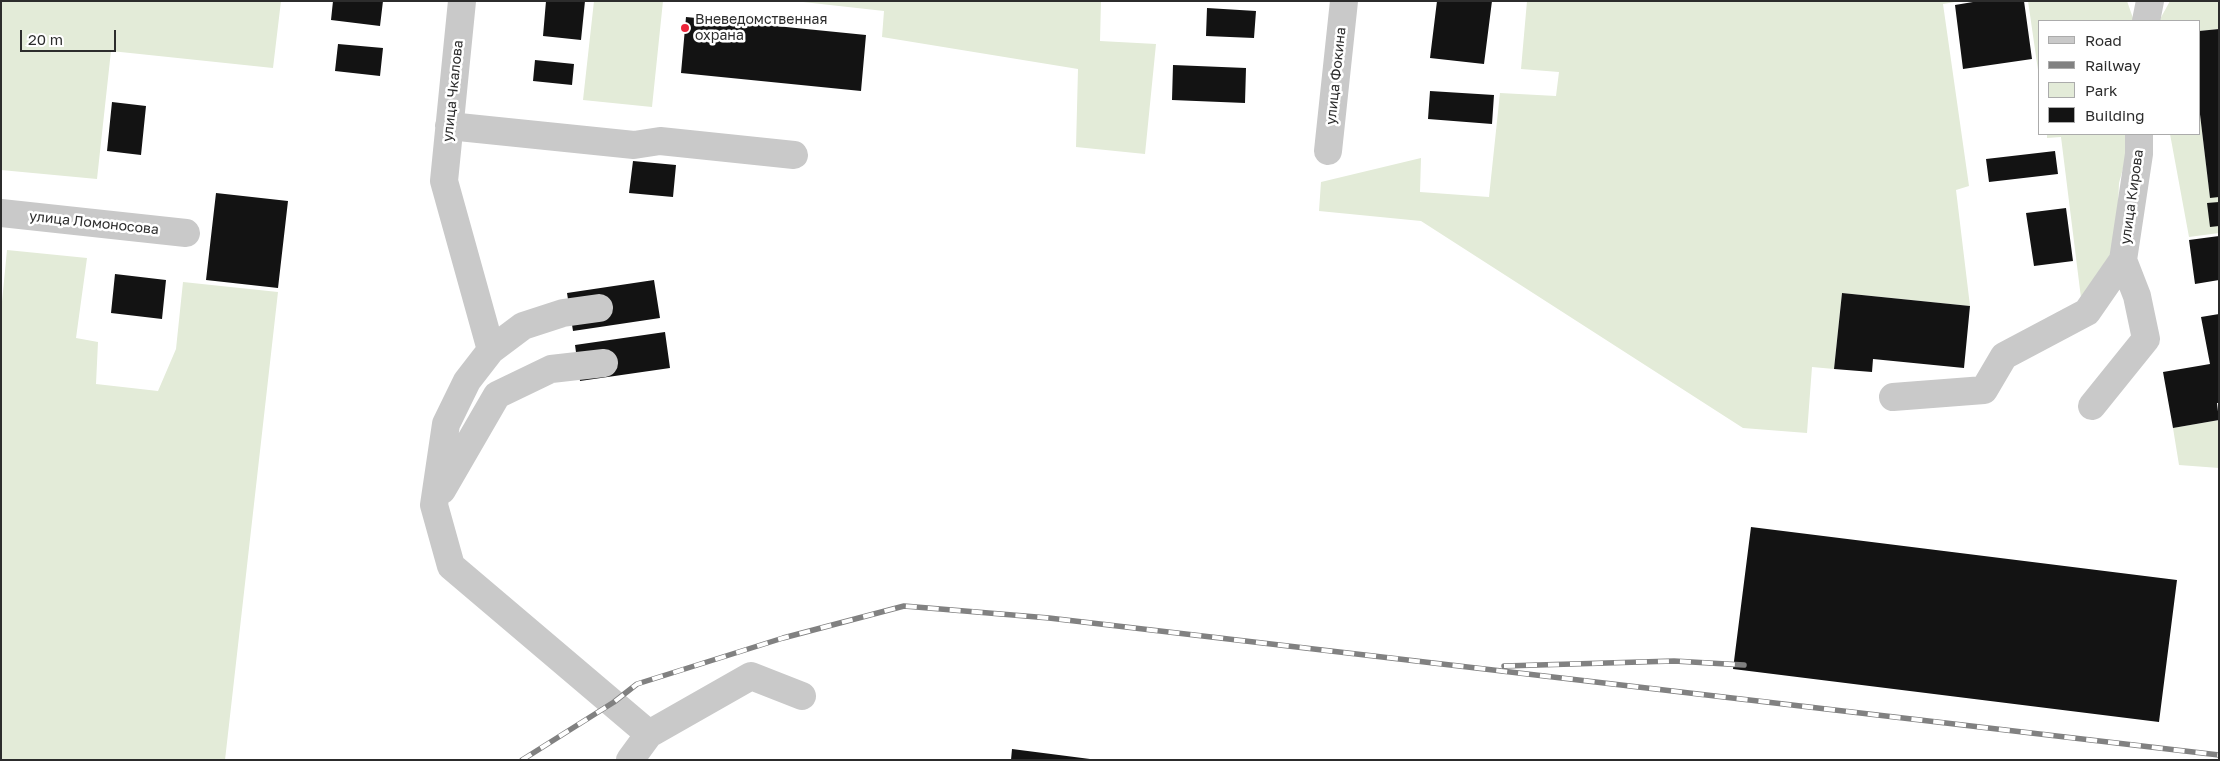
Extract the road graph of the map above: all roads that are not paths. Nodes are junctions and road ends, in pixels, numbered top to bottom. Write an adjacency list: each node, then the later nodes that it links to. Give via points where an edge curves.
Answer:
1 (462, 1): 5 (street, улица Чкалова)
2 (1344, 1): 7 (street, улица Фокина)
3 (2150, 1): 4 (street)
4 (2146, 20)
5 (449, 126): 8 (street, via 634,145 660,141); 13 (street, улица Чкалова, via 444,181)
6 (2139, 135): 11 (street, улица Кирова)
7 (1328, 151)
8 (794, 155)
9 (1, 213): 10 (street, улица Ломоносова)
10 (186, 233)
11 (2123, 260): 15 (street, via 2087,312 2004,356 1984,390); 16 (street, via 2137,296 2146,339)
12 (599, 308): 13 (street, via 563,313 523,326)
13 (491, 350): 17 (street, via 467,381 446,424)
14 (604, 363): 17 (street, via 551,369 496,395)
15 (1892, 397)
16 (2092, 406)
17 (434, 505): 19 (street, via 451,566)
18 (802, 696): 19 (street, via 751,676)
19 (650, 734): 20 (street)
20 (630, 760)

